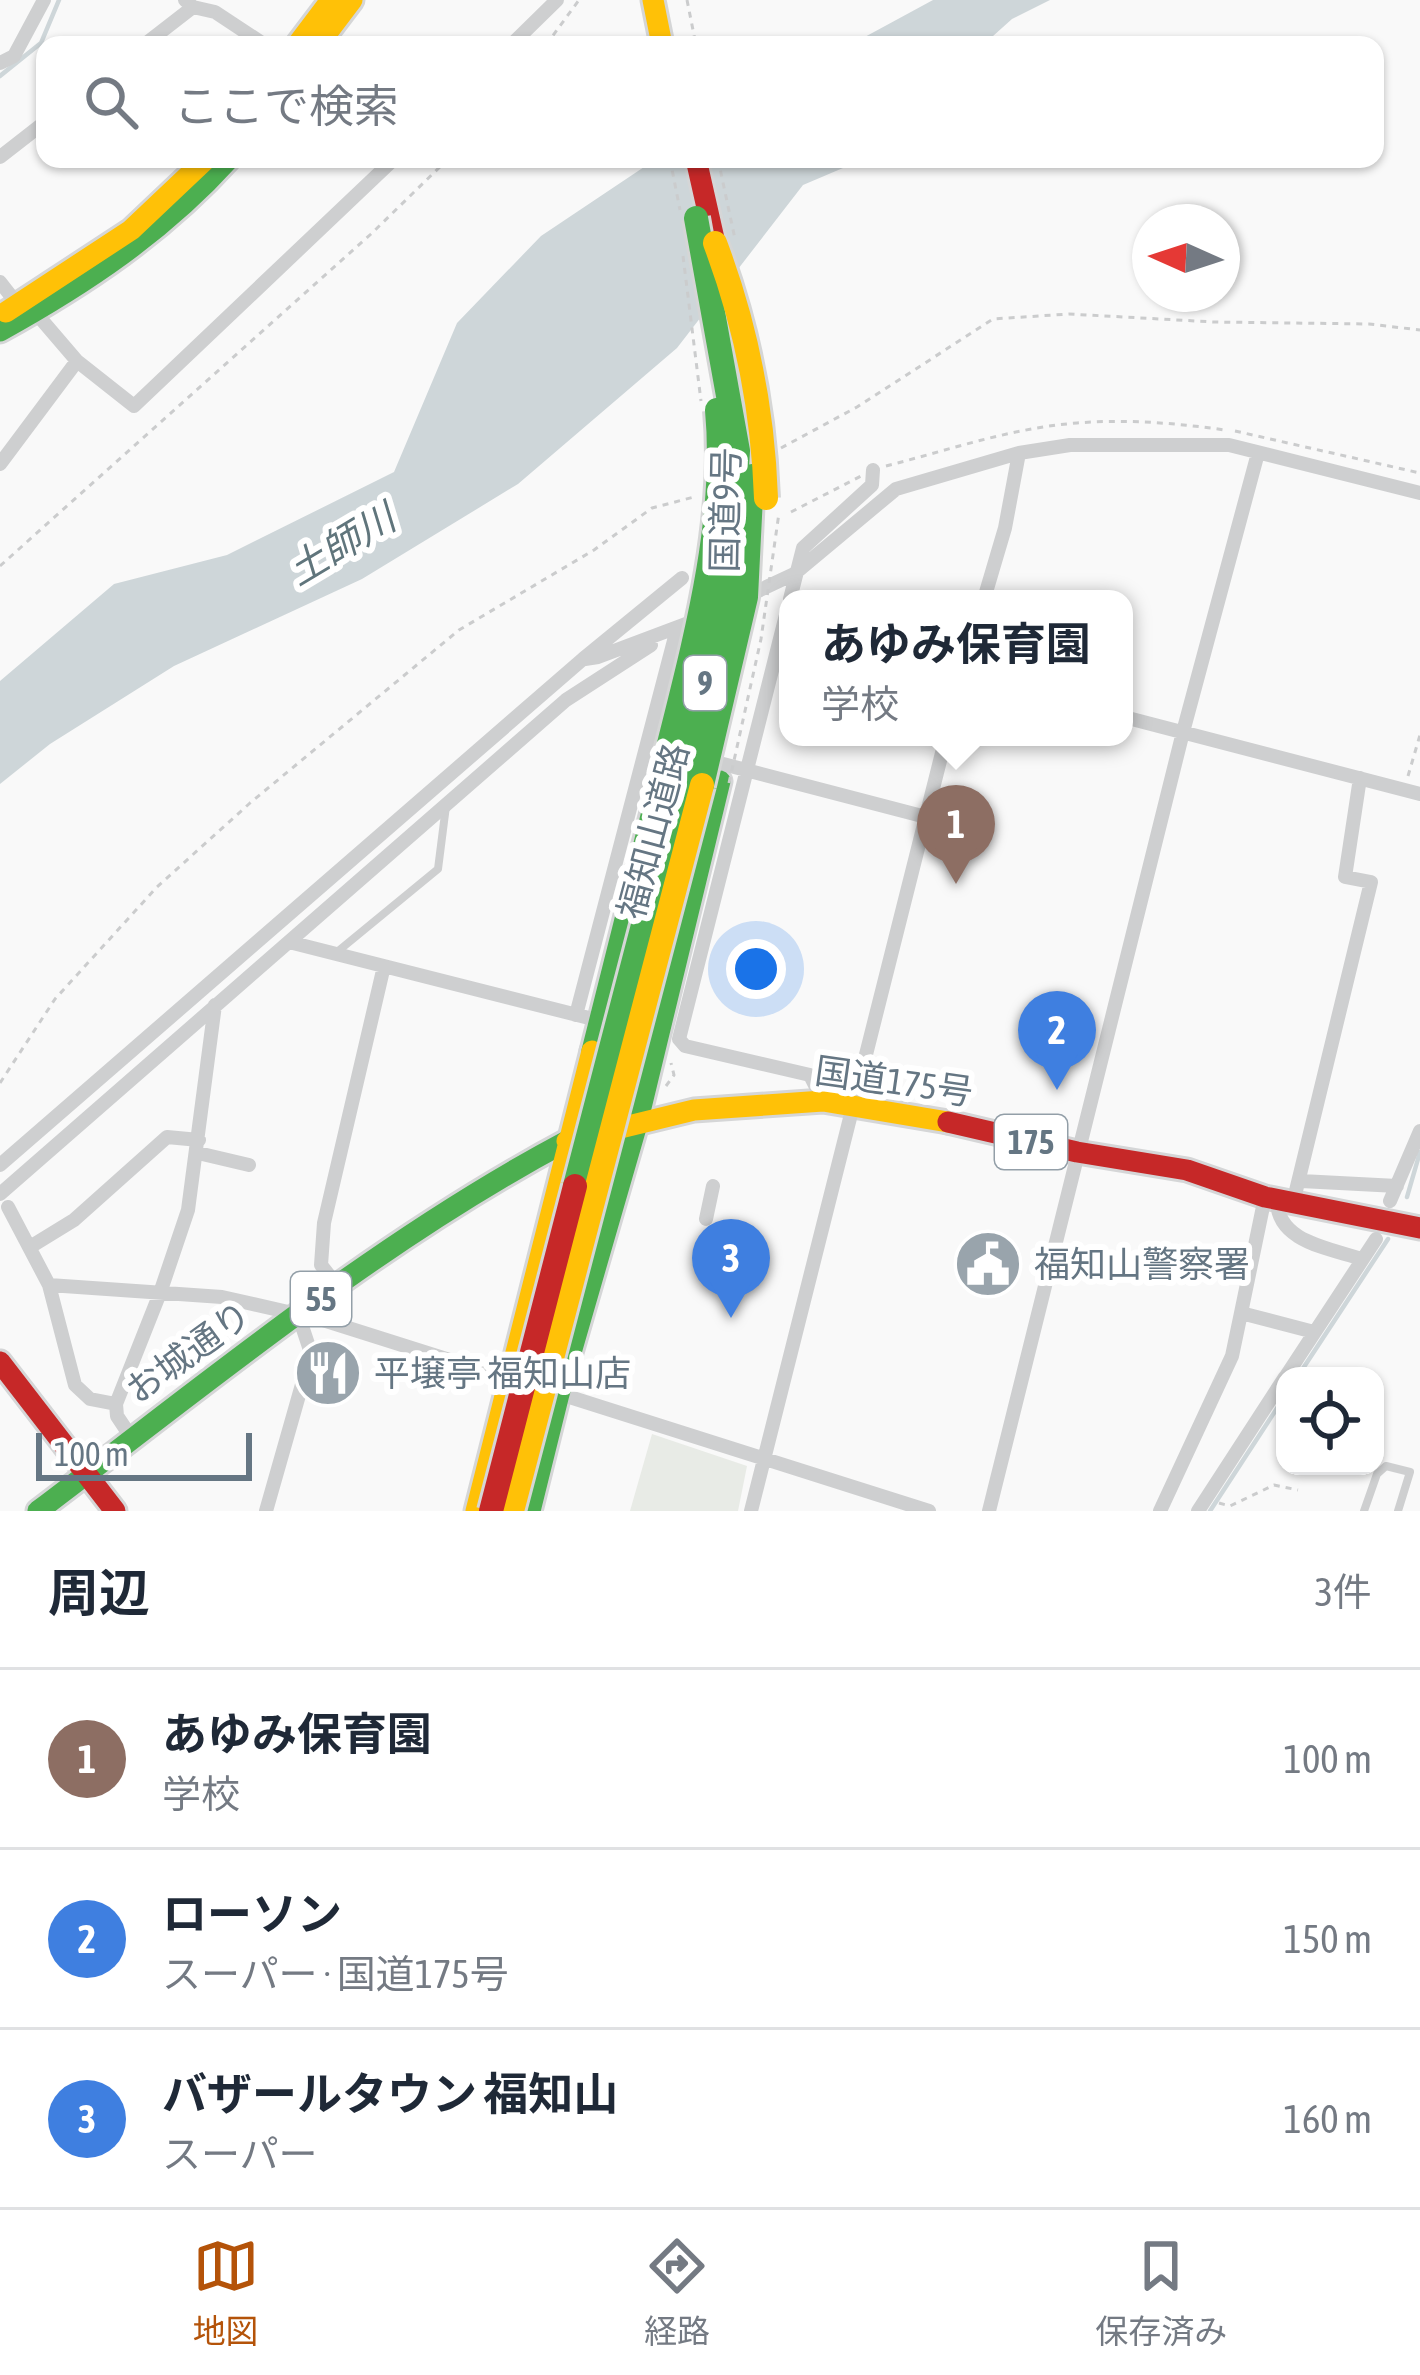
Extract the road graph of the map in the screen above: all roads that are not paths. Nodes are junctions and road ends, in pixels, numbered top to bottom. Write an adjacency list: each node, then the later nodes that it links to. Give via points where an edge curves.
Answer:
1 (44, 0): 15 (street, via 14,56)
2 (331, 0): 10 (main road)
3 (352, 0): 11 (main road)
4 (557, 0): 12 (street)
5 (653, 0): 13 (main road)
6 (668, 0): 14 (main road)
7 (189, 3): 8 (street); 9 (street)
8 (154, 36)
9 (252, 36)
10 (304, 36)
11 (325, 36)
12 (521, 36)
13 (660, 36)
14 (674, 36)
15 (0, 63)
16 (36, 129): 17 (street)
17 (0, 157)
18 (196, 168): 26 (main road, via 131,230)
19 (219, 168): 26 (main road, via 132,250)
20 (385, 168): 28 (street, via 134,406)
21 (686, 168): 23 (main road, 福知山道路 / 9)
22 (699, 168): 24 (main road, 福知山道路 / 9)
23 (688, 214): 54 (main road, 9, bridge, via 720,434 717,493 663,768); 93 (main road, 福知山道路 / 9, bridge, via 738,451 725,591)
24 (715, 243): 57 (main road, 国道9号 / 9, bridge, via 758,398 766,461 758,611); 94 (main road, 福知山道路 / 9, bridge, via 752,452 746,597)
25 (0, 282): 26 (street)
26 (18, 311): 27 (main road); 28 (street)
27 (0, 331)
28 (77, 362): 31 (street)
29 (1258, 453): 30 (street, via 1133,443); 33 (street); 42 (street)
30 (1019, 454): 34 (street, via 896,489); 37 (street)
31 (0, 464)
32 (872, 470): 34 (street, via 872,484 803,548)
33 (1420, 493)
34 (794, 574): 36 (street); 38 (street)
35 (682, 578): 40 (street)
36 (791, 590)
37 (987, 590)
38 (677, 629): 40 (street); 43 (street); 48 (street, via 566,700)
39 (779, 655): 45 (street)
40 (583, 659): 62 (street)
41 (1133, 719): 42 (street)
42 (1183, 732): 46 (street); 61 (street)
43 (647, 744): 45 (street); 54 (street)
44 (944, 746): 49 (street)
45 (748, 770): 49 (street); 55 (street, via 679,1039 810,1075)
46 (1360, 778): 47 (street); 66 (street, via 1346,877 1371,882)
47 (1412, 792)
48 (446, 804): 50 (street); 51 (lane, via 438,869)
49 (926, 817): 56 (street)
50 (289, 943): 51 (street); 53 (street)
51 (334, 954): 52 (street)
52 (384, 967): 54 (street); 75 (street, via 324,1222 321,1264)
53 (215, 1005): 60 (street); 67 (street)
54 (587, 1018): 59 (main road, 9)
55 (823, 1102): 56 (main road, 国道175号 / 175); 57 (main road, 国道175号 / 175, via 694,1110)
56 (852, 1105): 61 (main road, 国道175号 / 175); 87 (street)
57 (637, 1124): 59 (main road, 国道175号 / 175); 84 (main road, 9)
58 (1420, 1131): 65 (street)
59 (567, 1141): 75 (main road, お城通り / 55, via 494,1180); 82 (main road, 9)
60 (199, 1146): 63 (street); 72 (street, via 167,1137 74,1220); 76 (street)
61 (1076, 1152): 66 (main road, 国道175号 / 175); 98 (street)
62 (0, 1165)
63 (249, 1165)
64 (713, 1186): 69 (street)
65 (1397, 1186): 66 (street); 68 (street)
66 (1284, 1195): 70 (main road, 国道175号 / 175); 73 (street, via 1276,1214 1283,1227); 77 (street)
67 (4, 1200): 72 (street)
68 (1390, 1201)
69 (706, 1220)
70 (1420, 1228)
71 (1376, 1238): 73 (street)
72 (30, 1247): 74 (street)
73 (1362, 1259): 79 (street)
74 (49, 1285): 76 (street); 85 (street, via 75,1384 90,1399)
75 (339, 1288): 78 (main road, お城通り / 55)
76 (160, 1294): 78 (street); 85 (street)
77 (1241, 1313): 79 (street); 99 (street, via 1232,1356)
78 (298, 1314): 82 (street); 86 (main road, お城通り / 55); 91 (street, via 311,1353)
79 (1313, 1332): 80 (street)
80 (1291, 1367)
81 (2, 1368): 88 (main road)
82 (507, 1378): 84 (street); 92 (main road, 9)
83 (1276, 1391): 100 (street)
84 (559, 1394): 87 (street); 95 (main road, 9)
85 (116, 1404): 86 (street)
86 (131, 1438): 88 (main road, お城通り / 55)
87 (765, 1456): 96 (street); 97 (street)
88 (86, 1472): 89 (main road, お城通り / 55); 90 (main road)
89 (41, 1510)
90 (115, 1511)
91 (266, 1511)
92 (476, 1511)
93 (491, 1511)
94 (512, 1511)
95 (530, 1511)
96 (751, 1511)
97 (929, 1511)
98 (989, 1511)
99 (1160, 1511)
100 (1198, 1511)
101 (1364, 1511): 102 (lane, via 1386,1466 1410,1472)
102 (1399, 1511)

